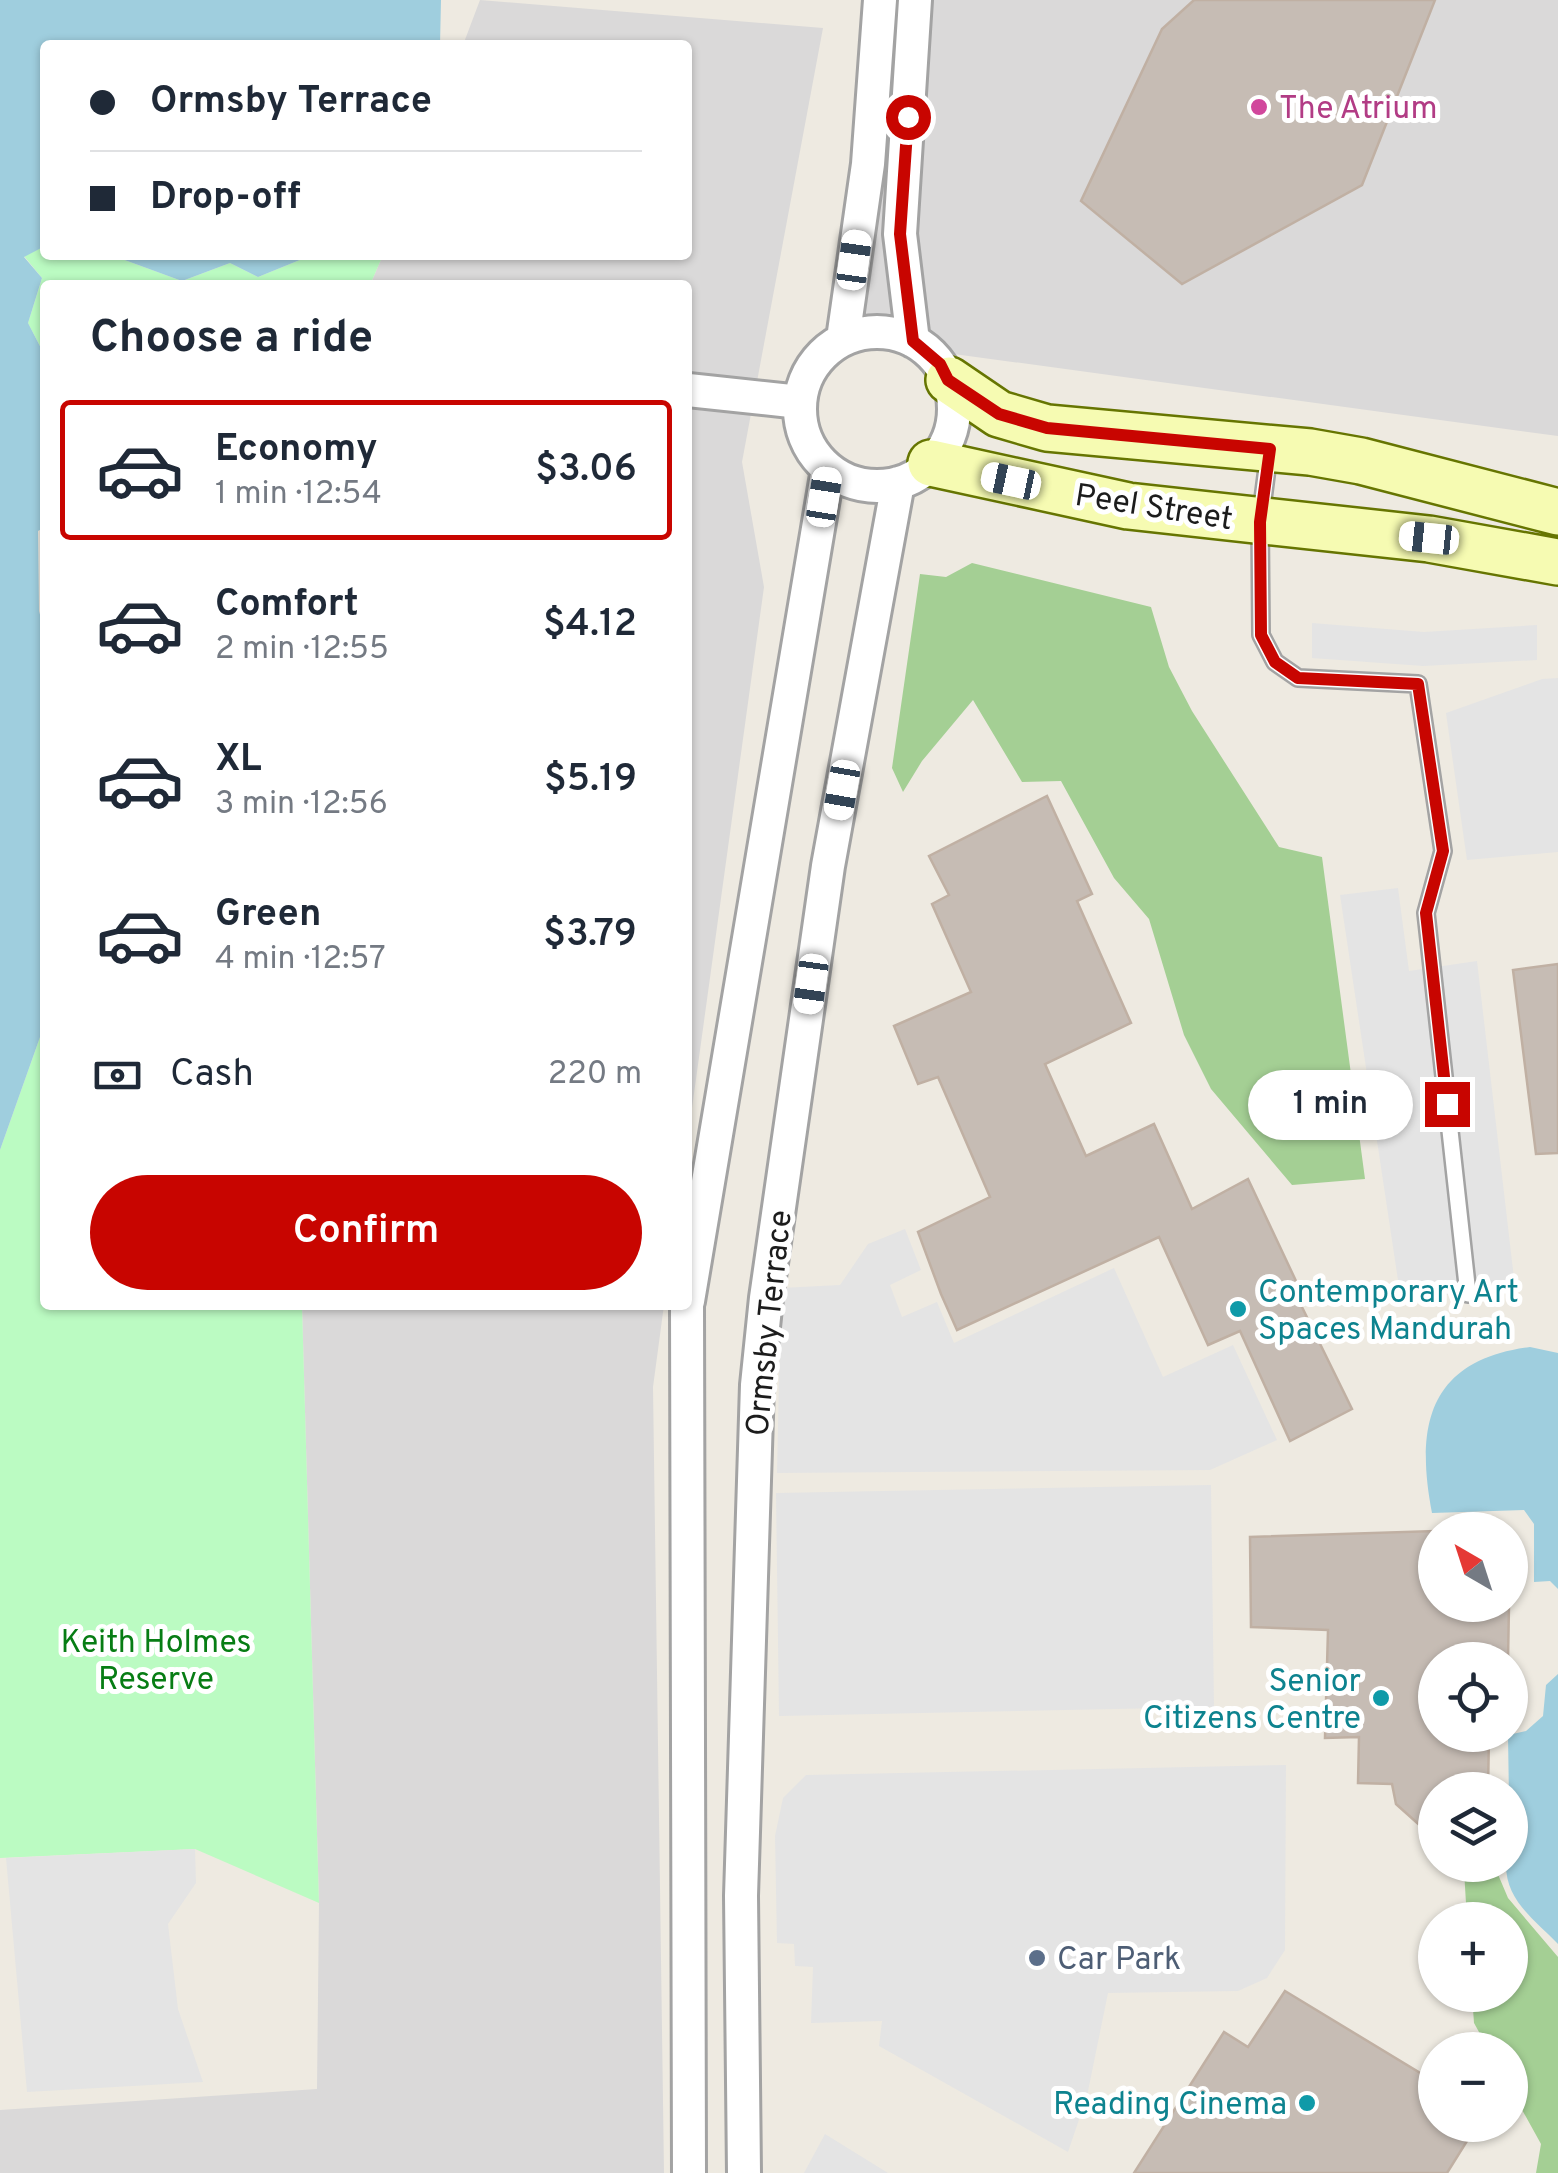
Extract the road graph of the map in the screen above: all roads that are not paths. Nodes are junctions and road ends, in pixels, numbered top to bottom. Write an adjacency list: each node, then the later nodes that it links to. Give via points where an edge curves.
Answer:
1 (880, 0): 3 (street, via 868,164)
2 (914, 0): 4 (street, via 900,234)
3 (844, 340): 4 (street, via 890,333); 7 (street, via 822,355)
4 (913, 341): 5 (street)
5 (948, 380): 8 (street, Peel Street, via 999,414 1047,428); 10 (street, via 954,402 945,446)
6 (692, 390): 7 (street)
7 (800, 402): 9 (street, via 800,426)
8 (1270, 449): 11 (street, Peel Street, via 1361,461); 12 (lane)
9 (828, 469): 10 (street, via 873,486); 14 (street)
10 (914, 473): 12 (street, Peel Street); 18 (street, Ormsby Terrace, via 828,866 757,1385 741,1896)
11 (1558, 512)
12 (1260, 522): 13 (street, Peel Street, via 1429,538); 15 (lane, via 1261,635 1275,662 1298,678 1418,684 1443,851 1426,913)
13 (1558, 562)
14 (692, 1273)
15 (1468, 1294)
16 (687, 1310): 17 (street)
17 (689, 2173)
18 (744, 2173)

